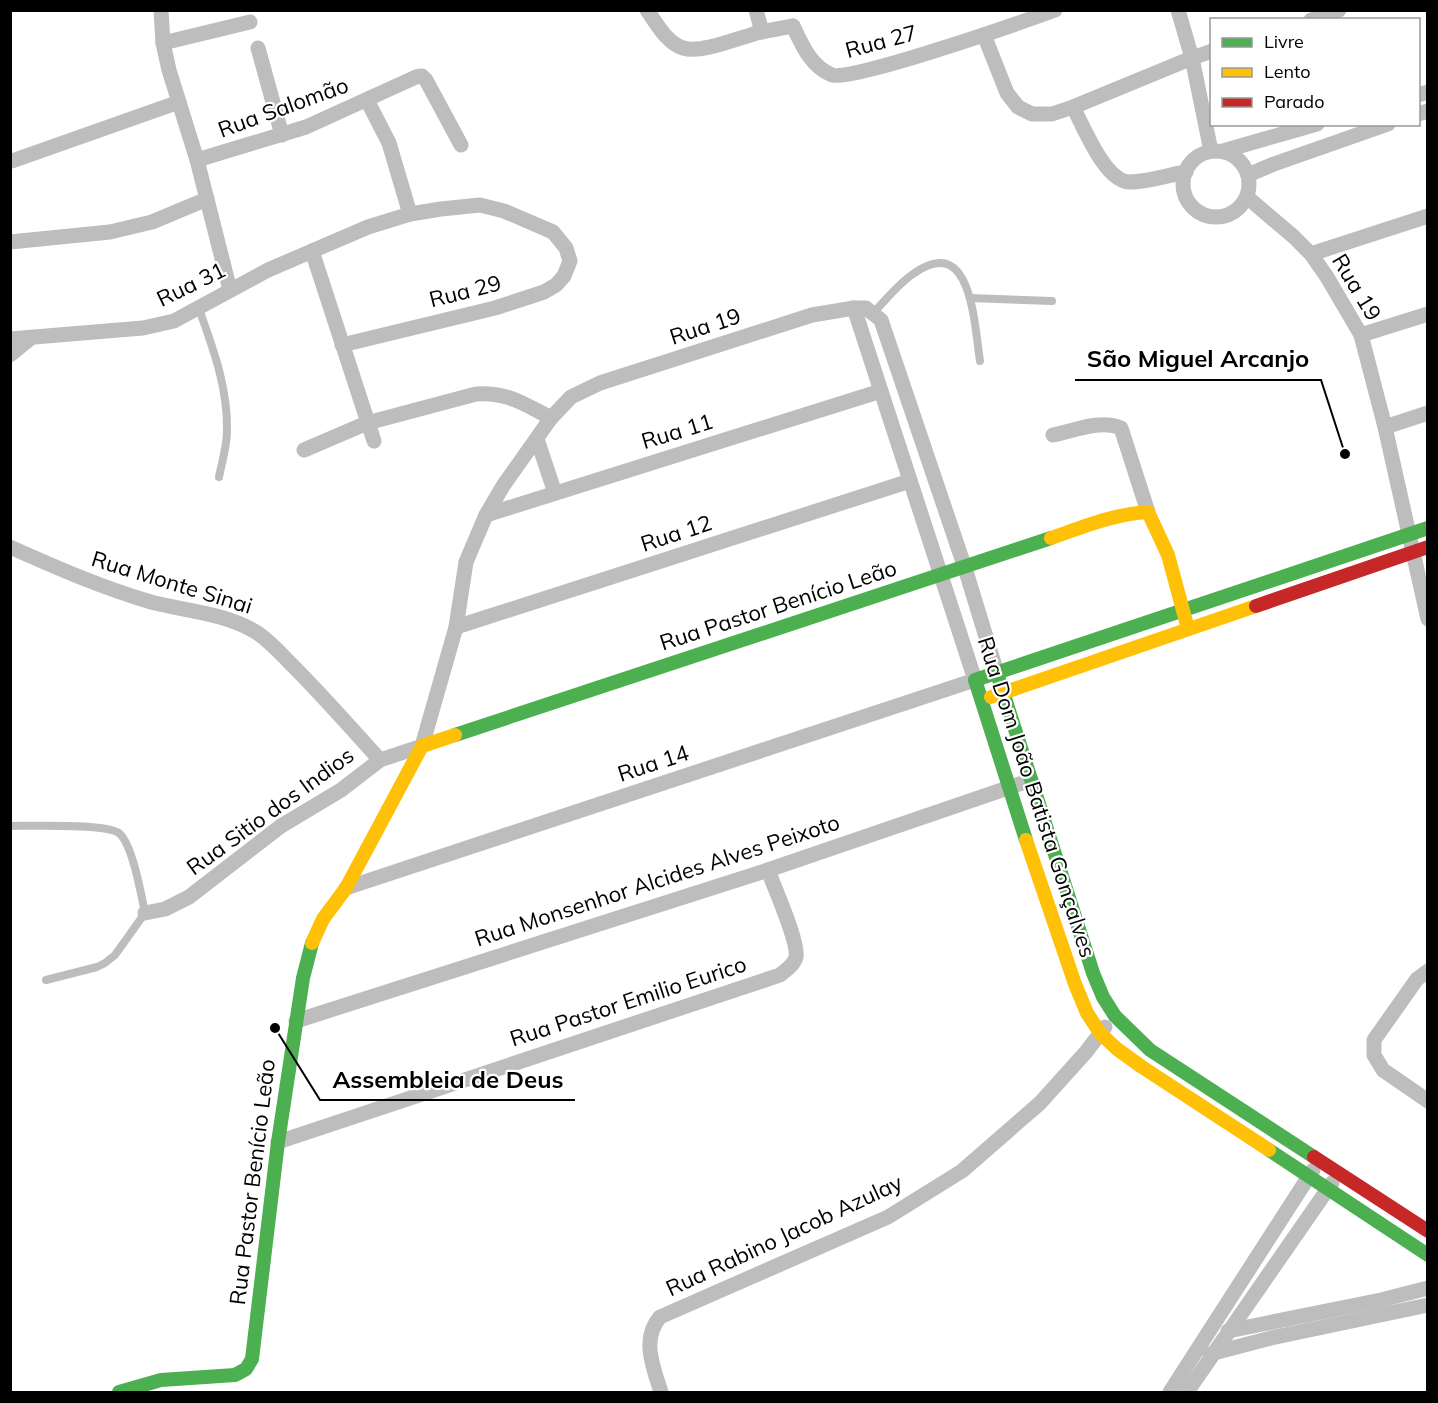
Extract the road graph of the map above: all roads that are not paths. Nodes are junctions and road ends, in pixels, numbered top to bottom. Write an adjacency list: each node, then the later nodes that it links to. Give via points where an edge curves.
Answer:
1 (161, 10): 12 (street)
2 (647, 10): 10 (street, via 665,34 682,48 707,47)
3 (756, 10): 10 (street)
4 (1055, 10): 11 (street, Rua 27)
5 (1178, 10): 15 (street)
6 (1340, 10): 7 (street)
7 (1317, 18)
8 (794, 19): 10 (street); 11 (street, Rua 27, via 803,48 822,70 834,76)
9 (250, 22): 12 (street)
10 (762, 32)
11 (984, 35): 18 (street, via 1007,93 1018,107 1032,114 1052,114)
12 (163, 43): 17 (street)
13 (258, 48): 23 (street)
14 (1210, 52): 15 (street)
15 (1192, 58): 18 (street); 19 (street)
16 (366, 100): 23 (street, Rua Salomão); 24 (street, Rua Salomão, via 422,76); 32 (street, via 389,143)
17 (179, 102): 26 (street); 27 (street)
18 (1073, 107): 28 (street, via 1103,162 1118,179 1130,182)
19 (1210, 125)
20 (1210, 126): 25 (street)
21 (1310, 126): 25 (street)
22 (1382, 126): 29 (street)
23 (282, 135): 26 (street, Rua Salomão)
24 (461, 145)
25 (1217, 151): 28 (street, via 1200,155); 29 (street, via 1239,160)
26 (197, 160): 31 (street)
27 (12, 161)
28 (1186, 172): 30 (street, via 1183,183 1190,205 1210,217 1232,213)
29 (1248, 175): 30 (street)
30 (1247, 196): 37 (street, Rua 19)
31 (207, 199): 34 (street, via 152,222 110,232); 38 (street)
32 (410, 214): 35 (street, Rua 31, via 480,205 539,224 554,232); 36 (street, Rua 31, via 368,226)
33 (1428, 216): 37 (street)
34 (10, 242)
35 (566, 248): 47 (street, Rua 29, via 570,261 564,276 544,292 495,308)
36 (312, 251): 38 (street, Rua 31); 47 (street)
37 (1311, 254): 44 (street, Rua 19)
38 (230, 290): 41 (street, Rua 31)
39 (969, 298): 40 (lane); 42 (lane, via 954,266 937,263 913,273); 49 (lane)
40 (1052, 301)
41 (199, 309): 45 (street, Rua 31, via 174,321 143,328); 60 (lane, via 224,392 227,432)
42 (864, 309): 50 (street, Rua Dom João Batista Gonçalves); 51 (street, Rua 19, via 812,315 600,383 581,390); 70 (street, Rua Dom João Batista Gonçalves, via 881,320)
43 (1428, 314): 44 (street)
44 (1361, 335): 55 (street, Rua 19)
45 (31, 338): 46 (street, Rua 31); 48 (street)
46 (10, 339)
47 (342, 345): 54 (street)
48 (10, 355)
49 (980, 361)
50 (881, 391): 61 (street, Rua Dom João Batista Gonçalves); 62 (street, Rua 11)
51 (563, 404): 53 (street, Rua Pastor Benício Leão)
52 (1428, 413): 55 (street)
53 (551, 418): 54 (street, via 493,393); 57 (street, Rua Pastor Benício Leão)
54 (367, 423): 58 (street); 59 (street)
55 (1385, 427): 66 (street, Rua 19)
56 (1053, 435): 63 (street, via 1095,426 1121,428)
57 (537, 439): 62 (street); 64 (street, Rua Pastor Benício Leão)
58 (374, 441)
59 (304, 450)
60 (219, 477)
61 (910, 481): 71 (street, Rua Dom João Batista Gonçalves); 74 (street, Rua 12)
62 (555, 493): 64 (street, Rua 11)
63 (1148, 512): 70 (street, Rua Pastor Benício Leão, via 1107,519); 72 (street, via 1166,546)
64 (486, 515): 74 (street, Rua Pastor Benício Leão, via 466,562)
65 (1428, 528): 66 (street)
66 (1408, 534): 69 (street); 72 (street)
67 (10, 547): 81 (street, Rua Monte Sinai, via 122,592 223,618 255,632 303,675)
68 (1428, 547): 69 (street)
69 (1412, 552): 73 (street); 75 (street)
70 (965, 568): 71 (street, Rua Pastor Benício Leão); 76 (street, Rua Dom João Batista Gonçalves)
71 (940, 576): 77 (street, Rua Dom João Batista Gonçalves); 80 (street, Rua Pastor Benício Leão)
72 (1183, 610): 75 (street); 76 (street)
73 (1428, 620)
74 (456, 627): 80 (street, Rua Pastor Benício Leão)
75 (1188, 629): 78 (street)
76 (998, 673): 77 (street); 78 (street, Rua Dom João Batista Gonçalves)
77 (975, 680): 79 (street, Rua Dom João Batista Gonçalves); 86 (street, Rua 14)
78 (1004, 692): 79 (street); 82 (street, Rua Dom João Batista Gonçalves)
79 (981, 701): 83 (street, Rua Dom João Batista Gonçalves)
80 (422, 746): 81 (street, Rua Sitio dos Indios); 86 (street, Rua Pastor Benício Leão)
81 (380, 760): 87 (street, Rua Sitio dos Indios, via 334,794 280,826 189,897 165,909)
82 (1031, 780): 83 (street, Rua Monsenhor Alcides Alves Peixoto); 90 (street, Rua Dom João Batista Gonçalves, via 1101,996)
83 (1008, 787): 85 (street, Rua Monsenhor Alcides Alves Peixoto); 92 (street, Rua Dom João Batista Gonçalves, via 1075,984)
84 (10, 826): 87 (lane, via 100,827 118,831 128,848)
85 (768, 870): 91 (street, Rua Monsenhor Alcides Alves Peixoto); 94 (street, Rua Pastor Emilio Eurico, via 796,957 780,975)
86 (346, 888): 91 (street, Rua Pastor Benício Leão, via 323,919 312,944)
87 (145, 913): 89 (lane, via 105,963)
88 (1428, 971): 93 (street, via 1417,980 1374,1040 1374,1054 1383,1070)
89 (46, 980)
90 (1114, 1016): 92 (street, Rua Rabino Jacob Azulay); 95 (street, Rua Dom João Batista Gonçalves, via 1150,1050)
91 (296, 1021): 94 (street, Rua Pastor Benício Leão)
92 (1100, 1034): 97 (street, Rua Dom João Batista Gonçalves, via 1134,1062); 108 (street, Rua Rabino Jacob Azulay, via 1040,1103 962,1171 888,1217 660,1317 652,1326 649,1341)
93 (1428, 1101)
94 (278, 1142): 107 (street, Rua Pastor Benício Leão, via 256,1331 252,1359 246,1369 239,1373 161,1380)
95 (1319, 1160): 96 (street, Rua Dom João Batista Gonçalves); 97 (street)
96 (1338, 1173): 98 (street); 99 (street, Rua Dom João Batista Gonçalves)
97 (1308, 1178): 98 (street, Rua Dom João Batista Gonçalves); 104 (street)
98 (1327, 1190): 100 (street, Rua Dom João Batista Gonçalves); 103 (street)
99 (1428, 1231)
100 (1428, 1255)
101 (1428, 1288): 103 (street)
102 (1428, 1305): 105 (street)
103 (1231, 1330): 104 (street); 105 (street)
104 (1207, 1336): 106 (street)
105 (1213, 1353): 106 (street); 110 (street)
106 (1193, 1358): 109 (street)
107 (119, 1392)
108 (661, 1392)
109 (1170, 1392)
110 (1187, 1392)

